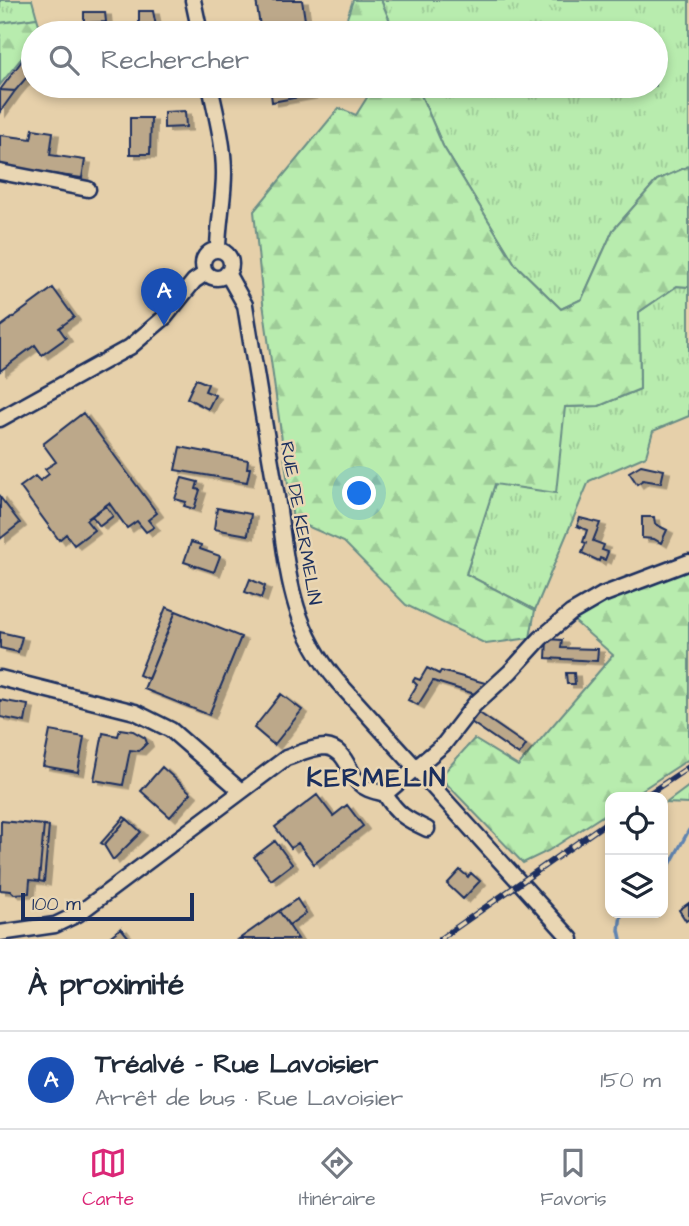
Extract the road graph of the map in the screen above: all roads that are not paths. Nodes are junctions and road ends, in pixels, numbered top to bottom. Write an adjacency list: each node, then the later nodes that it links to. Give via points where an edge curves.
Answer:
1 (193, 0): 2 (street)
2 (197, 21)
3 (212, 98): 6 (street, via 224,166)
4 (0, 172): 5 (street)
5 (89, 189)
6 (218, 250): 7 (street, via 204,258); 8 (street, via 229,258)
7 (206, 273): 8 (street, via 215,277); 9 (street, via 130,348)
8 (227, 273): 12 (street, RUE DE KERMELIN, via 245,304 285,559 302,627 323,664)
9 (0, 418)
10 (689, 562): 12 (street, via 602,595 571,613 474,705 444,744)
11 (0, 678): 13 (street, via 135,712 171,730)
12 (417, 768): 14 (street); 17 (street, RUE DE KERMELIN)
13 (241, 791): 14 (street, via 286,758 327,747 338,752 369,790); 16 (street, via 78,914 55,925)
14 (385, 794): 15 (street, via 395,810)
15 (427, 829)
16 (0, 933)
17 (570, 939)

